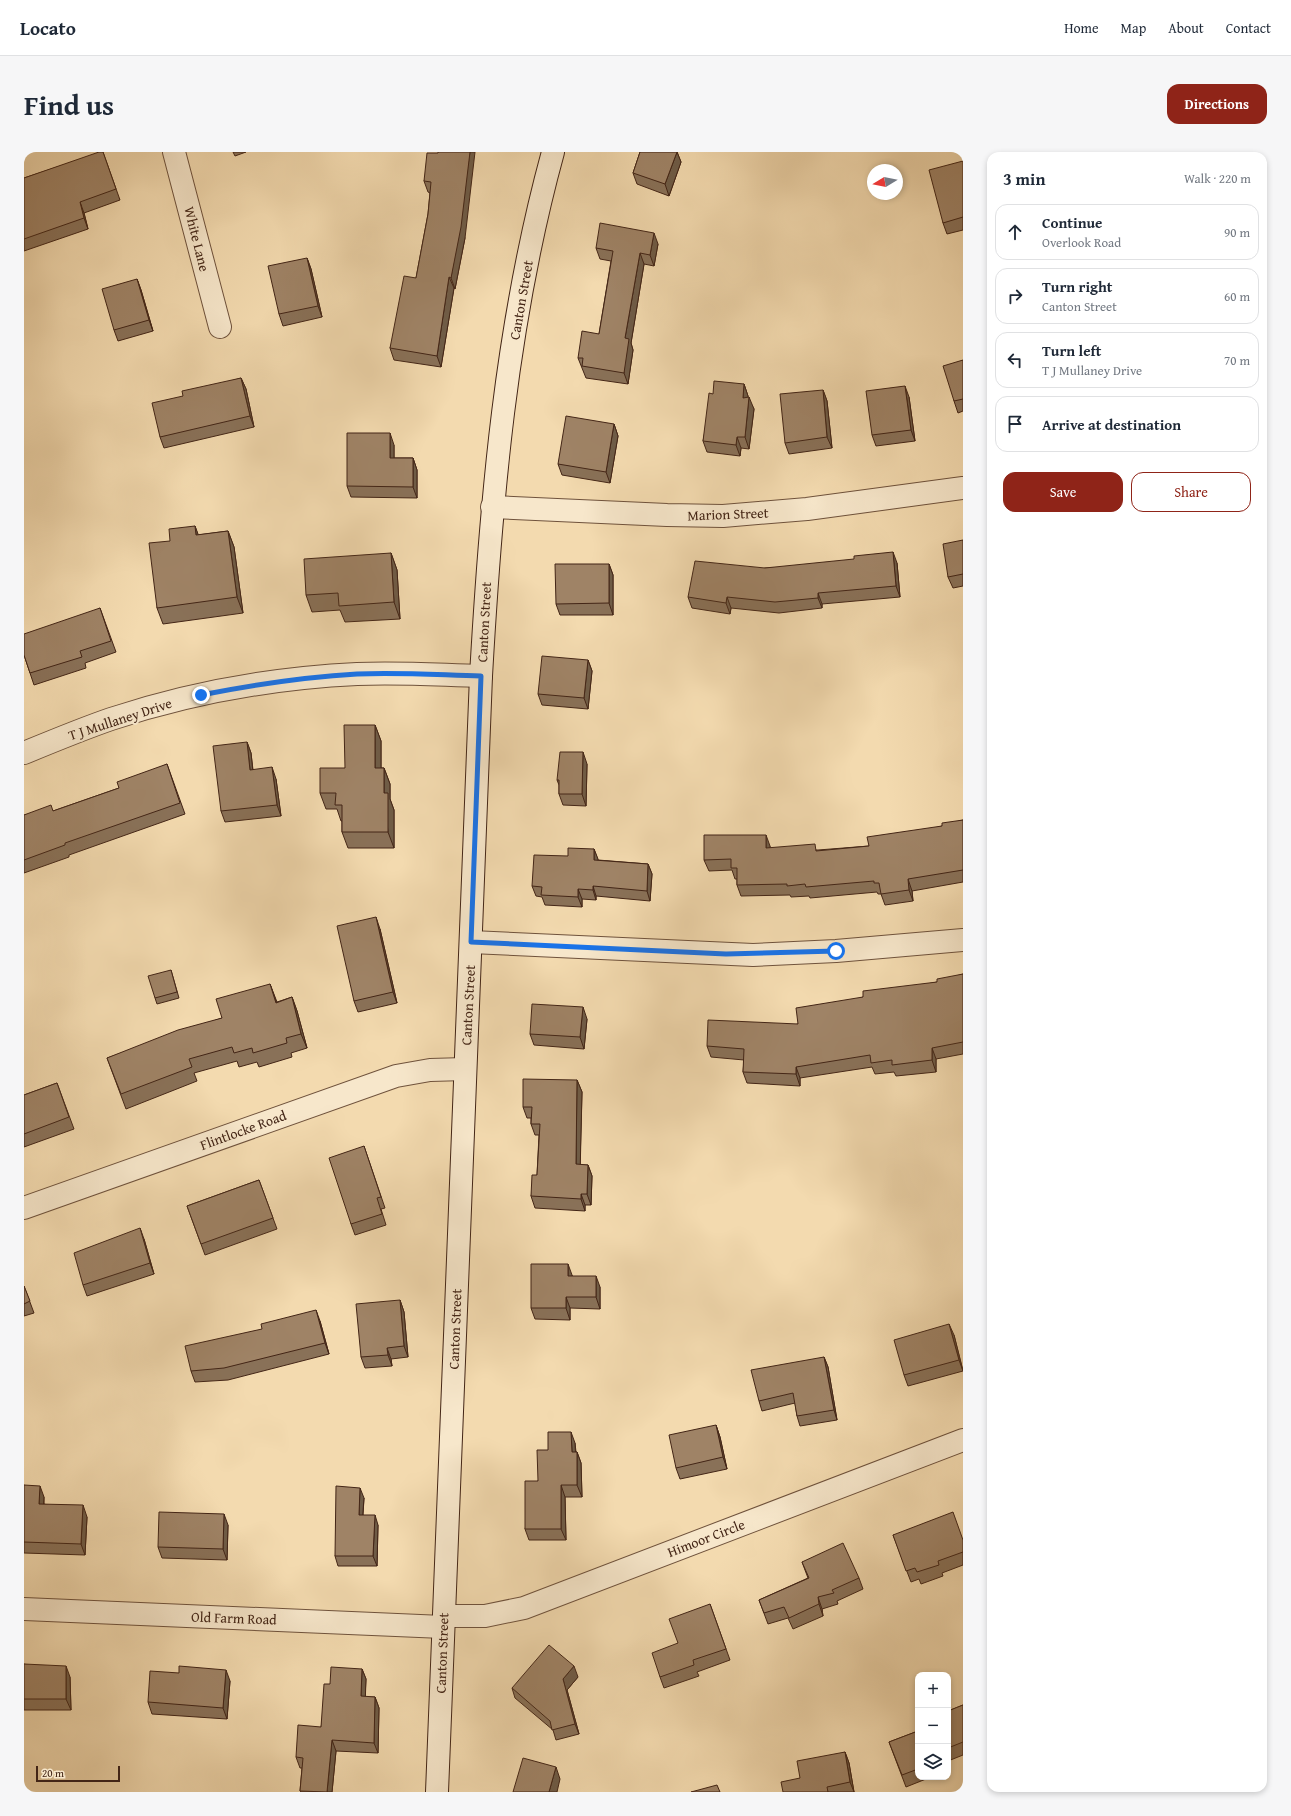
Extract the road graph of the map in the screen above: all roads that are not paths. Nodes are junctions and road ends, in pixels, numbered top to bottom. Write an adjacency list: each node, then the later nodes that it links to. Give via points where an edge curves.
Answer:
1 (174, 152): 3 (street, White Lane)
2 (553, 152): 5 (street, Canton Street, via 539,206 516,325 499,437)
3 (220, 327)
4 (963, 488): 5 (street, Marion Street, via 807,509 723,516)
5 (492, 507): 6 (street, Canton Street)
6 (481, 676): 7 (street, T J Mullaney Drive, via 358,674 296,679 244,687 201,695 118,717); 9 (street, Canton Street)
7 (24, 753)
8 (963, 940): 9 (street, via 753,955)
9 (471, 942): 10 (street, Canton Street)
10 (465, 1069): 11 (street, Flintlocke Road, via 430,1070 396,1076); 14 (street, Canton Street)
11 (24, 1208)
12 (963, 1440): 14 (street, Himoor Circle, via 524,1608)
13 (24, 1609): 14 (street, Old Farm Road)
14 (444, 1622): 15 (street, Canton Street)
15 (437, 1792)

